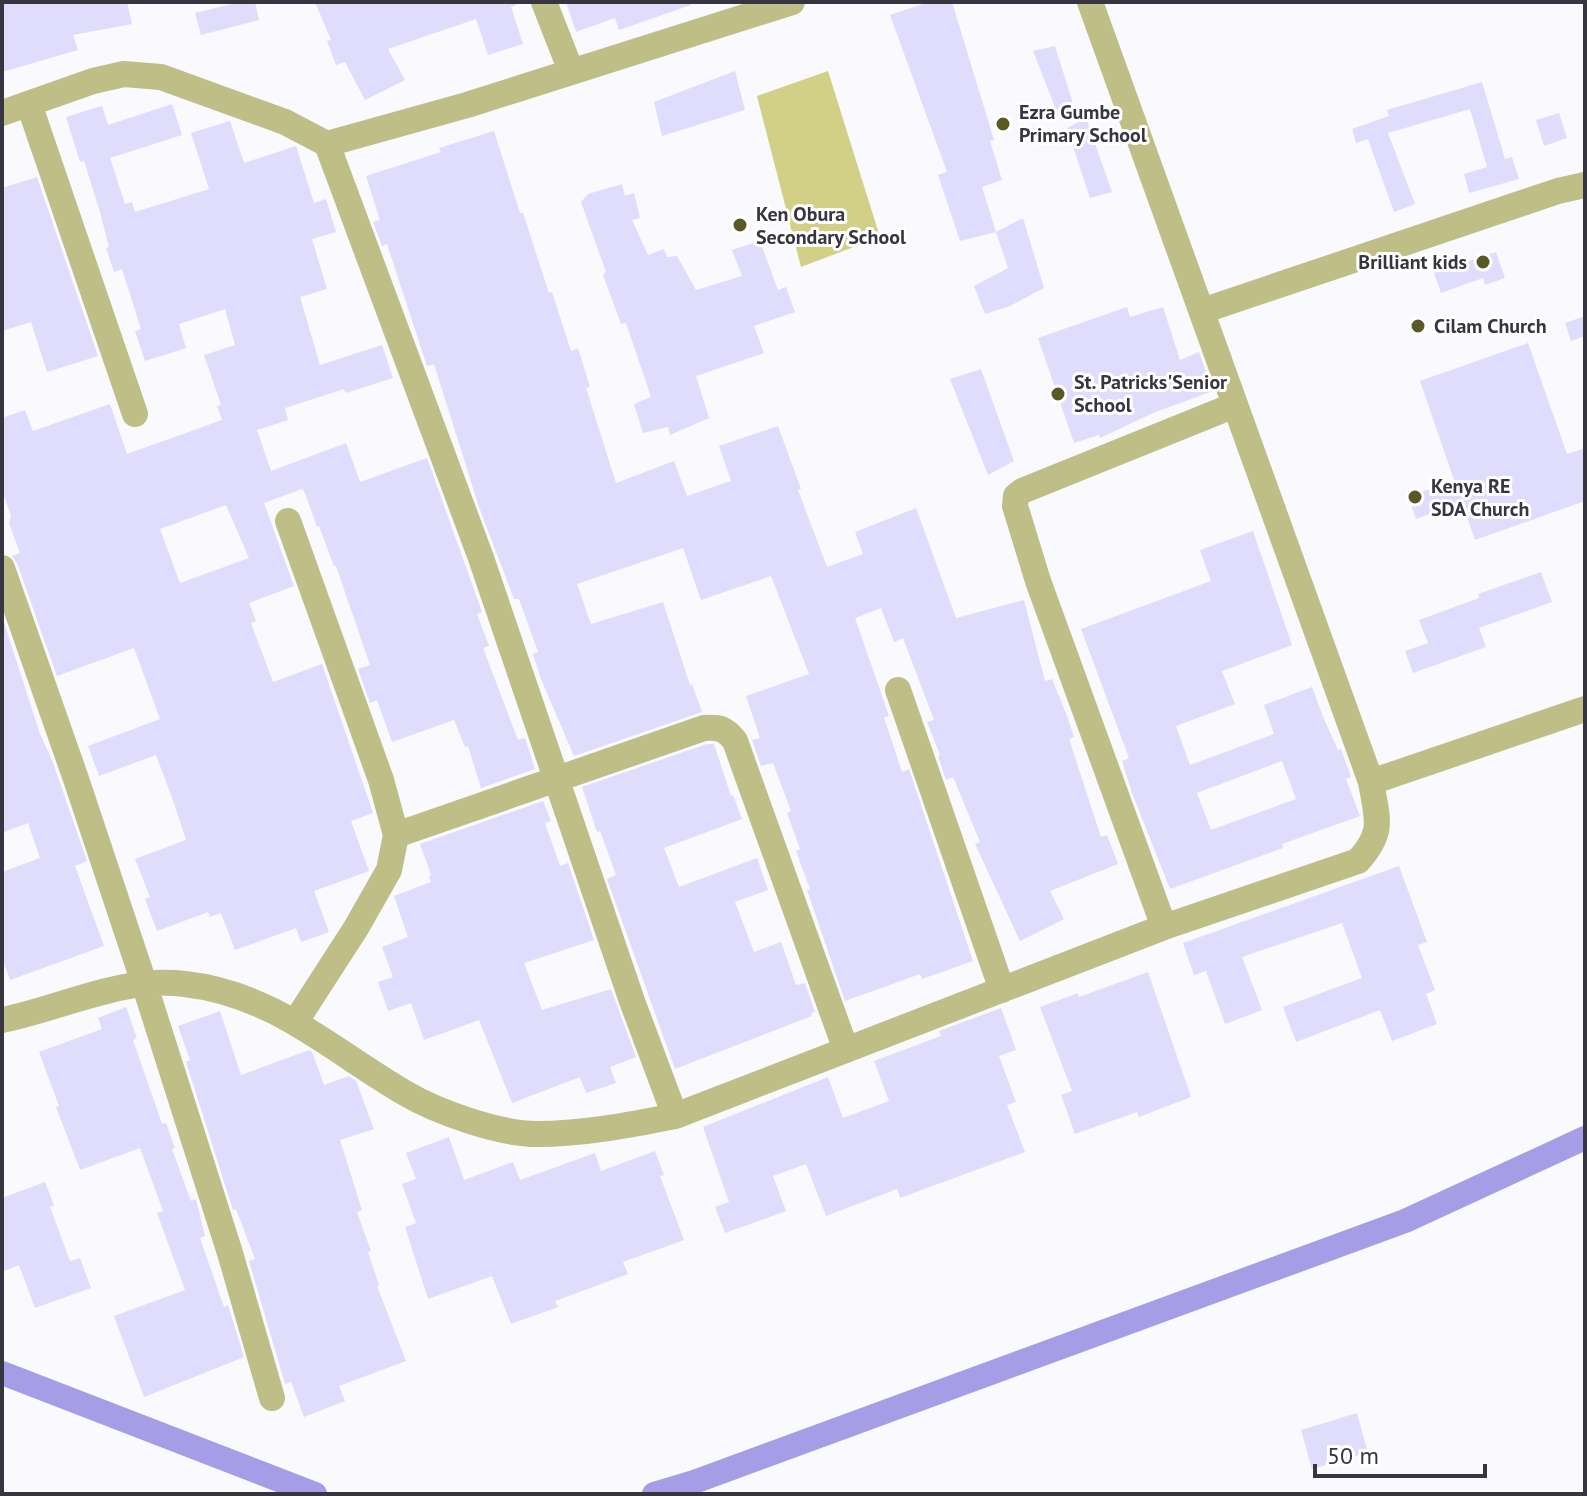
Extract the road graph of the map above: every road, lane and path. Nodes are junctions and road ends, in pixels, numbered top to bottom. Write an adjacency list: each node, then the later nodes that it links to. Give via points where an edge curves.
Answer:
1 (544, 2): 4 (street)
2 (792, 2): 4 (street)
3 (1090, 2): 9 (street)
4 (571, 71): 7 (street)
5 (34, 102): 6 (street); 7 (street, via 124,74 161,77 285,122); 11 (street)
6 (2, 113)
7 (327, 144): 16 (street)
8 (1585, 185): 9 (street)
9 (1202, 311): 10 (street)
10 (1235, 405): 17 (street); 19 (street, via 1016,496 1038,581)
11 (135, 414)
12 (288, 521): 18 (street)
13 (2, 568): 20 (street)
14 (898, 690): 21 (street)
15 (1585, 709): 17 (street)
16 (556, 777): 18 (street); 24 (street, via 704,728 728,732); 25 (street)
17 (1371, 782): 19 (street, via 1378,827 1358,861)
18 (396, 835): 23 (street, via 389,870)
19 (1164, 927): 21 (street)
20 (144, 983): 22 (street); 23 (street, via 184,983 234,994); 26 (street)
21 (1002, 990): 24 (street)
22 (2, 1020)
23 (296, 1021): 25 (street, via 407,1095 463,1120 534,1134)
24 (846, 1050): 25 (street)
25 (675, 1116)
26 (272, 1398)

